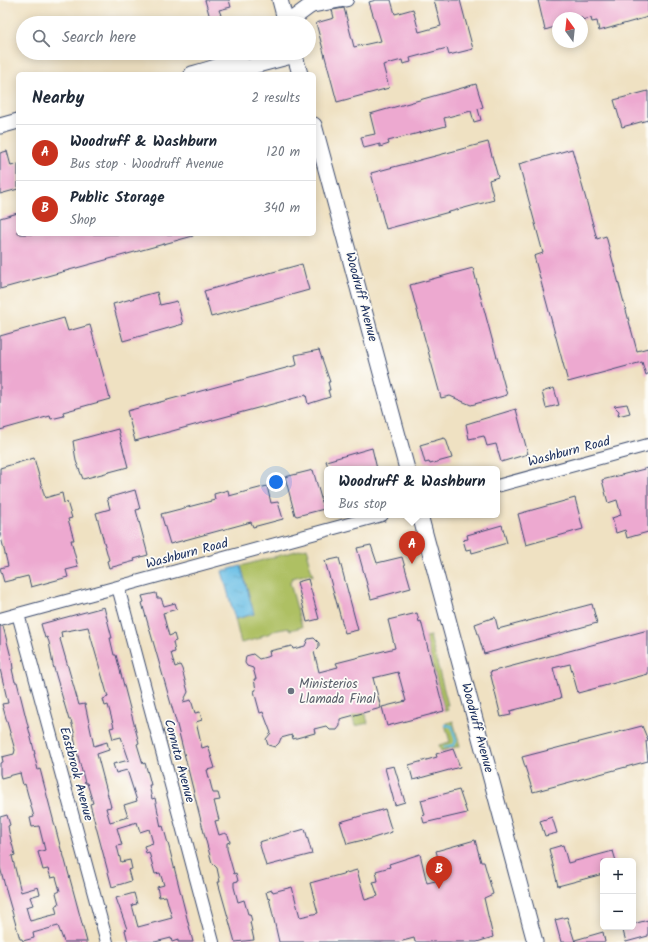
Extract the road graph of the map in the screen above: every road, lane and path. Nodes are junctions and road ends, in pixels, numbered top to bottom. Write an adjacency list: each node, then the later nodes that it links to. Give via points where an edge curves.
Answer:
1 (280, 0): 4 (main road)
2 (347, 0): 3 (street)
3 (314, 3): 5 (main road)
4 (285, 16)
5 (296, 16)
6 (232, 60): 9 (main road)
7 (274, 60): 12 (main road)
8 (296, 60): 13 (main road)
9 (209, 70): 10 (main road); 11 (main road)
10 (200, 72)
11 (231, 72)
12 (231, 72)
13 (300, 72)
14 (16, 122): 15 (main road)
15 (0, 126)
16 (316, 132): 18 (main road, Woodruff Avenue)
17 (648, 445): 19 (street, Washburn Road)
18 (407, 466)
19 (500, 485)
20 (371, 518): 22 (street, Washburn Road)
21 (421, 518): 27 (main road, Woodruff Avenue)
22 (118, 587): 23 (street, Washburn Road); 26 (street, Cornuta Avenue)
23 (18, 614): 24 (street, Washburn Road); 25 (street, Eastbrook Avenue)
24 (0, 619)
25 (107, 942)
26 (213, 942)
27 (535, 942)

